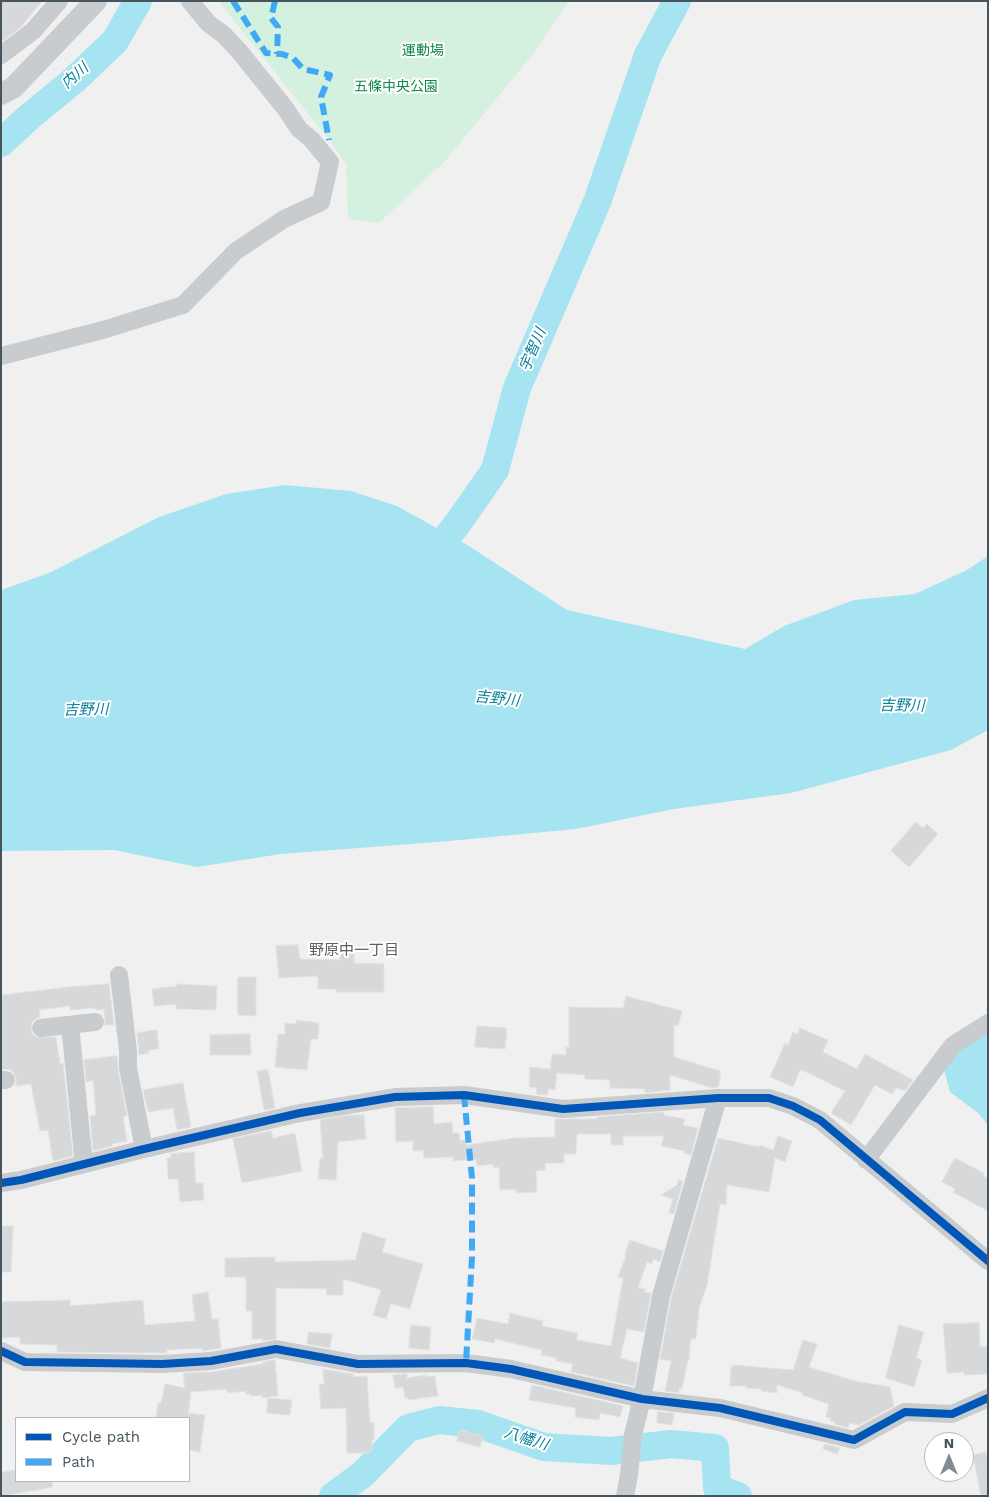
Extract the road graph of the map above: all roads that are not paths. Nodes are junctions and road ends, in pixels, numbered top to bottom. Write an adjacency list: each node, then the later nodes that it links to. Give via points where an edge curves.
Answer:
1 (59, 1): 4 (street, via 33,31)
2 (96, 1): 5 (street, via 13,88)
3 (190, 1): 6 (street, via 208,23 239,51 299,129 330,162 321,202 284,219 236,251 182,305 103,330)
4 (1, 55)
5 (1, 94)
6 (1, 356)
7 (119, 975): 13 (street, via 128,1068)
8 (95, 1022): 10 (street)
9 (988, 1023): 14 (street, via 954,1045)
10 (70, 1025): 11 (street); 15 (street)
11 (41, 1028)
12 (718, 1098): 13 (street, via 563,1110 464,1095 395,1098 300,1113); 14 (street, via 769,1098 793,1106 820,1120); 20 (street, via 662,1296)
13 (144, 1149): 15 (street)
14 (866, 1160): 17 (street)
15 (84, 1164): 16 (street)
16 (1, 1183)
17 (988, 1261)
18 (1, 1351): 20 (street, via 25,1362 162,1364 211,1361 276,1349 358,1364 466,1363 511,1369)
19 (988, 1398): 20 (street, via 952,1414 906,1412 854,1440 720,1408)
20 (642, 1399): 21 (street, via 633,1435)
21 (625, 1496)

